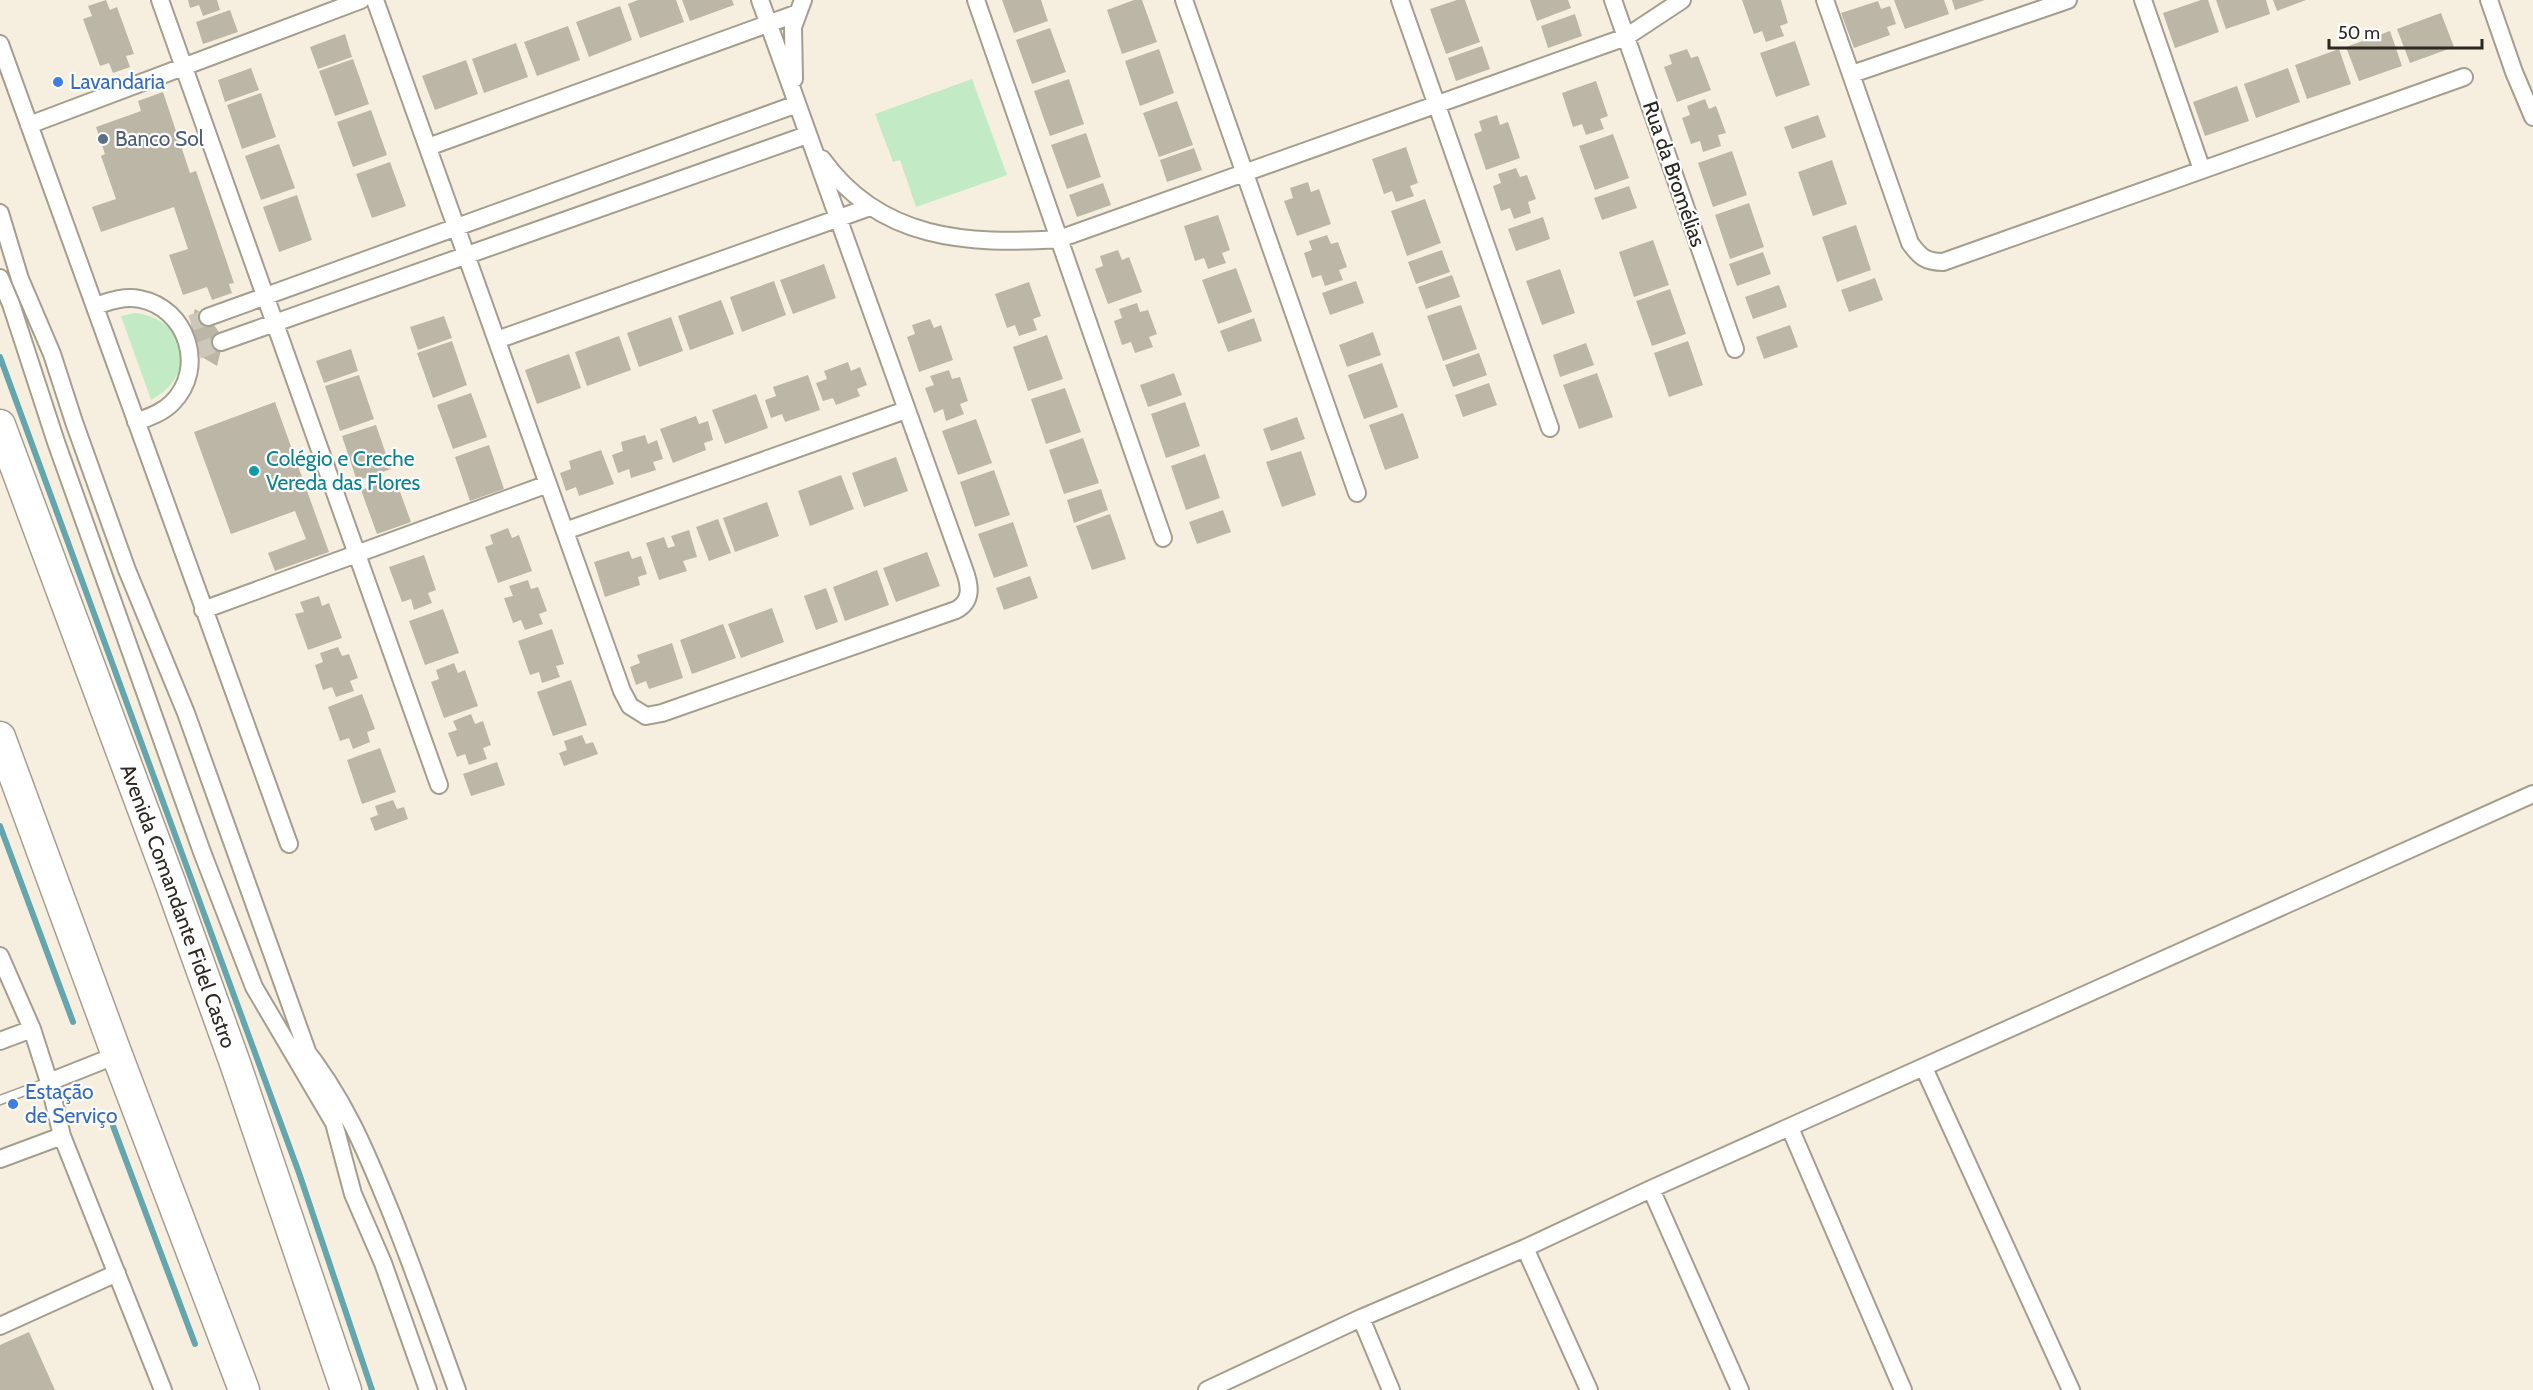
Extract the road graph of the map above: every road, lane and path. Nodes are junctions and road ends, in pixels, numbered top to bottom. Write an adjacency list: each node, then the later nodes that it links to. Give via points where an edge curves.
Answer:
1 (160, 0): 18 (street)
2 (361, 0): 18 (street)
3 (375, 0): 26 (street)
4 (760, 0): 15 (street)
5 (976, 0): 33 (street)
6 (1184, 0): 28 (street)
7 (1400, 0): 21 (street)
8 (1613, 0): 16 (street, Rua da Bromélias)
9 (1682, 0): 16 (street)
10 (1826, 0): 19 (street)
11 (2068, 0): 19 (street)
12 (2143, 0): 27 (street)
13 (2489, 0): 23 (street)
14 (800, 7): 15 (street); 22 (street, via 794,27)
15 (768, 23): 22 (street); 26 (street)
16 (1626, 37): 21 (street); 42 (street, Rua da Bromélias)
17 (0, 44): 24 (street)
18 (183, 67): 24 (street); 36 (street)
19 (1852, 74): 27 (street, via 1910,243 1928,262 1943,262)
20 (2464, 77): 27 (street)
21 (1436, 103): 28 (street); 45 (street)
22 (796, 104): 25 (street); 32 (street)
23 (2533, 117)
24 (29, 125): 37 (street)
25 (807, 135): 29 (street, via 837,180); 31 (street); 34 (street)
26 (428, 147): 32 (street)
27 (2202, 170)
28 (1244, 172): 33 (street); 48 (street)
29 (870, 207): 31 (street); 33 (street, via 896,222 952,238)
30 (0, 213): 61 (street, via 20,279 52,354 127,570 186,713)
31 (838, 219): 40 (street); 43 (street)
32 (457, 228): 34 (street); 36 (street)
33 (1059, 239): 50 (street)
34 (466, 256): 39 (street); 40 (street)
35 (0, 278): 58 (street, via 202,852)
36 (266, 298): 38 (street); 39 (street)
37 (95, 306): 44 (street); 44 (street, via 138,299 159,306 186,324 194,352 180,394 164,410)
38 (208, 317)
39 (275, 323): 41 (street); 51 (street)
40 (497, 340): 47 (street)
41 (221, 342)
42 (1735, 349)
43 (906, 410): 49 (street); 49 (street, via 968,580 965,604 945,614 646,716 630,706 622,690)
44 (136, 422): 52 (street)
45 (1550, 428)
46 (3, 438): 76 (highway, Avenida Comandante Fidel Castro, via 174,893)
47 (548, 484): 49 (street); 51 (street)
48 (1357, 493)
49 (565, 531)
50 (1163, 538)
51 (357, 554): 52 (street); 54 (street)
52 (203, 610): 56 (street)
53 (0, 736): 62 (highway)
54 (439, 785)
55 (2533, 794): 63 (street)
56 (289, 844)
57 (0, 956): 59 (street)
58 (254, 987): 61 (street); 77 (street, via 334,1123 353,1194 383,1263)
59 (32, 1029): 60 (street); 64 (street)
60 (0, 1041)
61 (307, 1052): 78 (street, via 346,1109 367,1153)
62 (117, 1055): 64 (street); 75 (highway)
63 (1924, 1068): 66 (street); 84 (street)
64 (49, 1082): 65 (lane); 67 (street)
65 (0, 1100)
66 (1790, 1128): 69 (street); 83 (street)
67 (62, 1136): 68 (street); 71 (street)
68 (0, 1159)
69 (1650, 1189): 70 (street); 82 (street)
70 (1525, 1248): 72 (street); 81 (street)
71 (117, 1273): 73 (street); 74 (street)
72 (1361, 1318): 79 (street); 80 (street)
73 (0, 1326)
74 (158, 1388)
75 (243, 1390)
76 (346, 1390)
77 (428, 1390)
78 (457, 1390)
79 (1207, 1390)
80 (1391, 1390)
81 (1589, 1390)
82 (1740, 1390)
83 (1903, 1390)
84 (2071, 1390)

